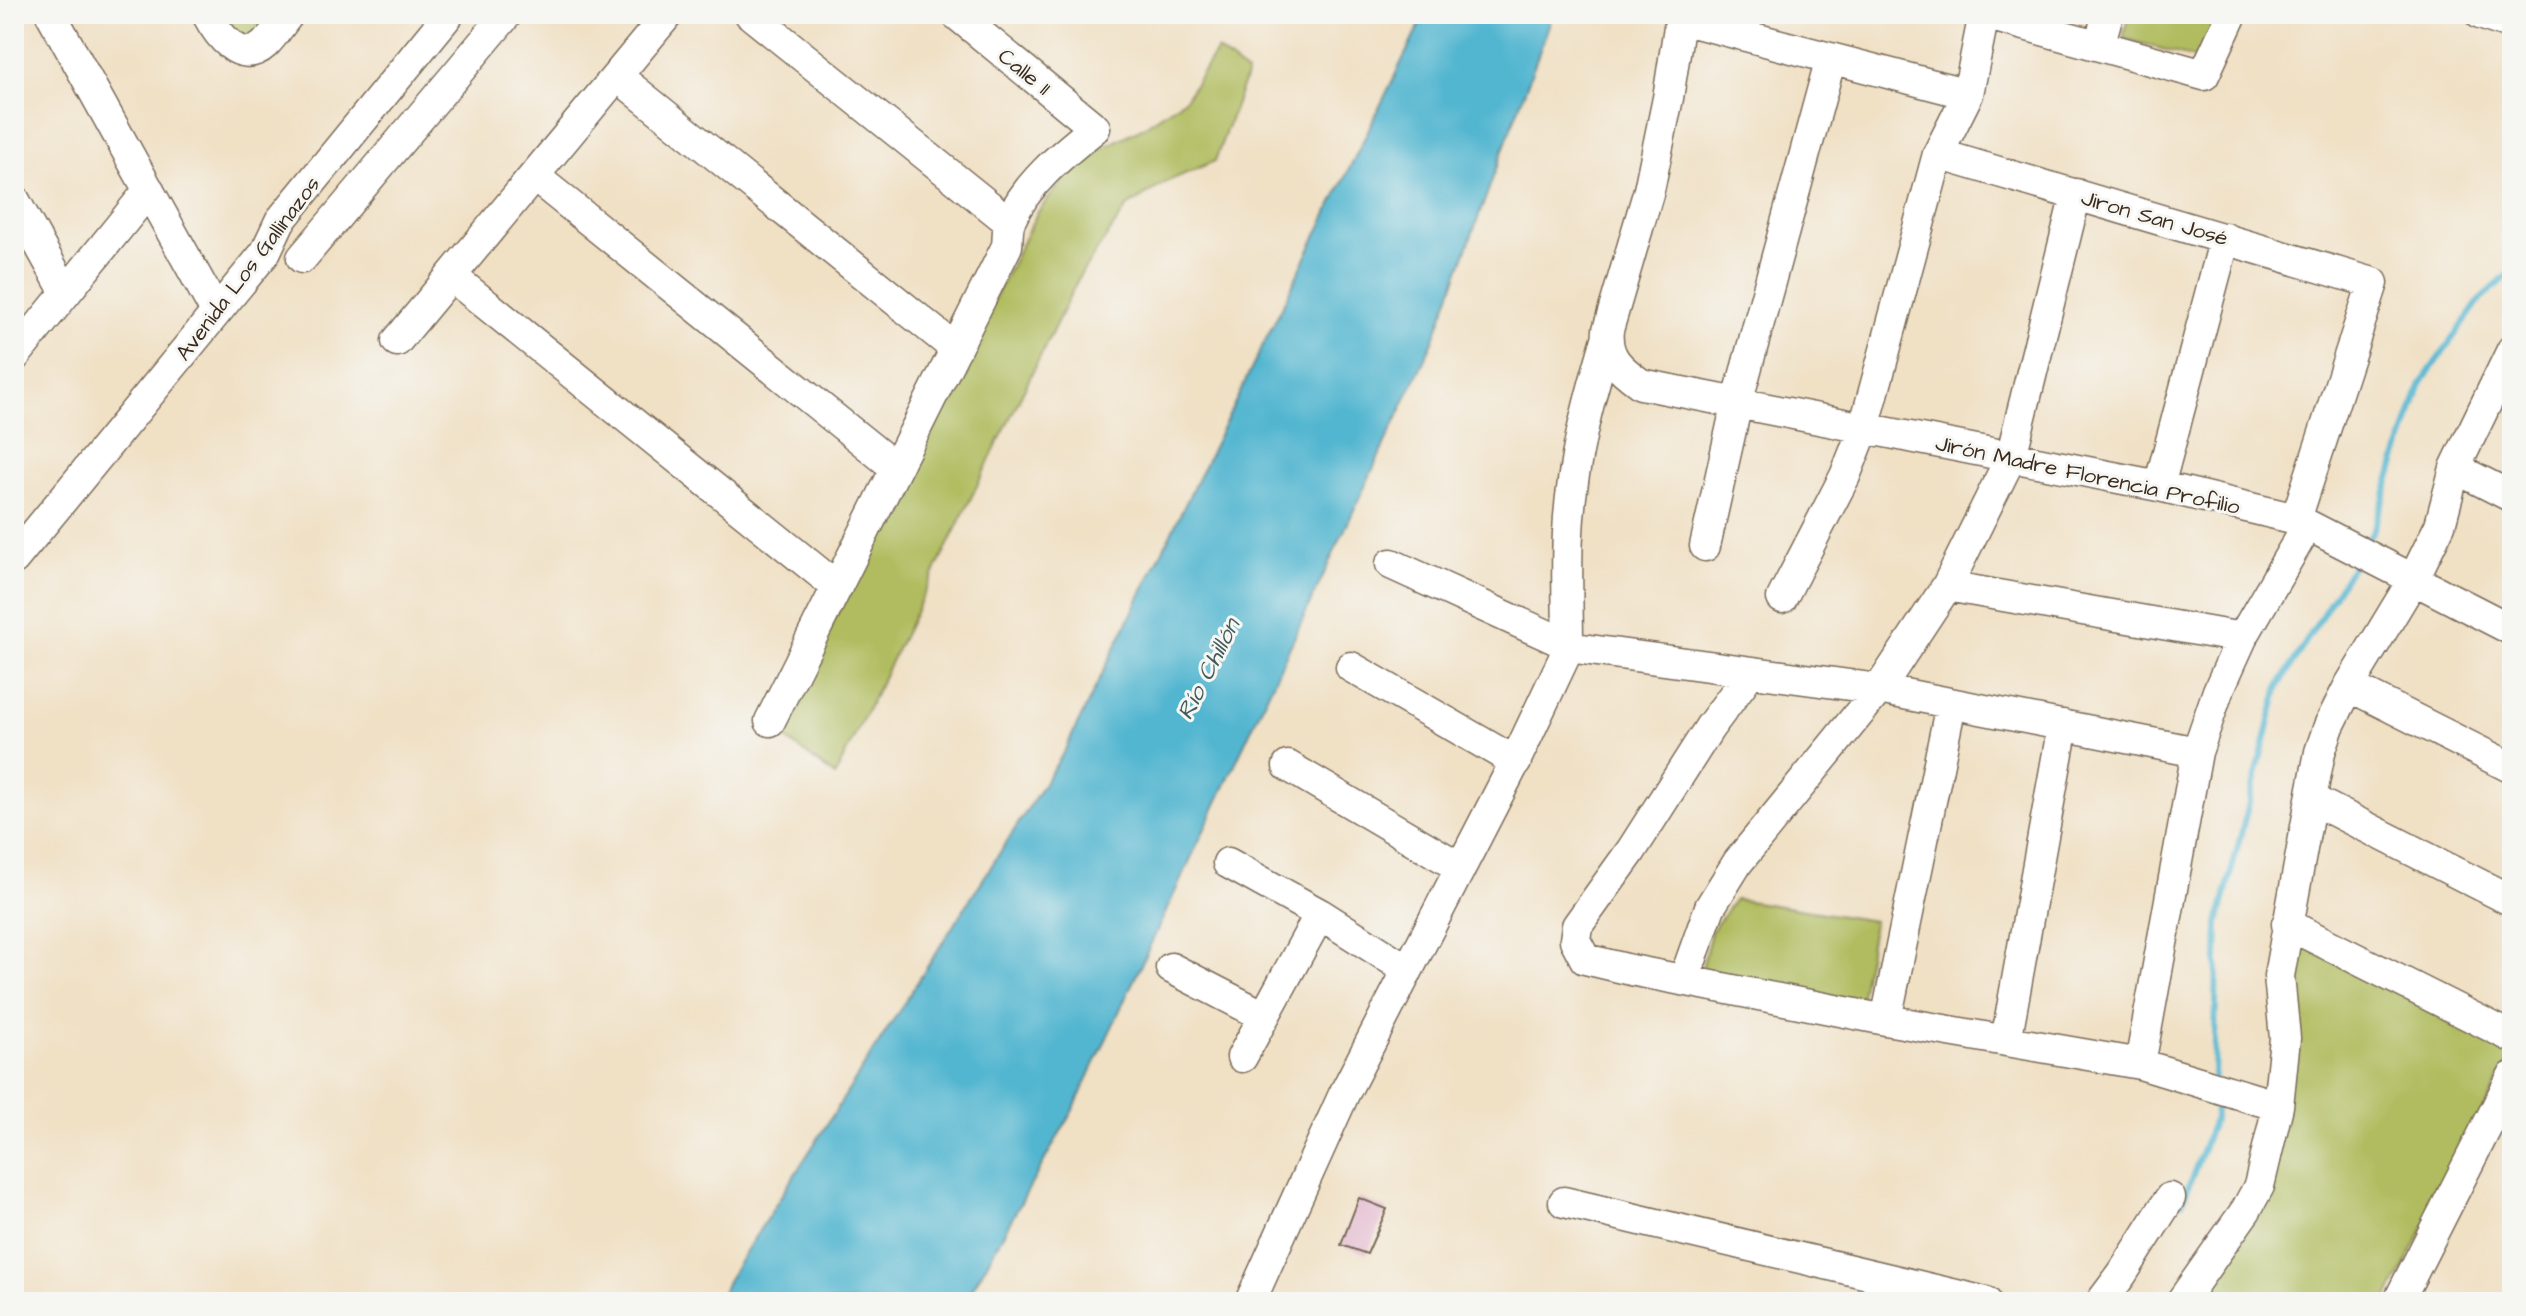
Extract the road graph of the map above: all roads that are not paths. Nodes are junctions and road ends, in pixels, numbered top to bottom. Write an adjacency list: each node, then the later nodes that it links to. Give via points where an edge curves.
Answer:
1 (51, 14): 22 (street)
2 (207, 14): 3 (street, via 228,45 246,51 263,46)
3 (289, 14)
4 (449, 14): 30 (street, Avenida Los Gallinazos, via 280,221 265,253)
5 (507, 14): 27 (street)
6 (668, 14): 18 (street)
7 (750, 14): 25 (street)
8 (956, 14): 14 (street, Calle 11)
9 (1984, 14): 16 (street); 19 (street)
10 (2108, 14): 16 (street)
11 (2232, 14): 16 (street, via 2204,75)
12 (2480, 14): 15 (street)
13 (1681, 16): 17 (street); 31 (street, via 1649,190)
14 (989, 24): 25 (street, Calle 11, via 1095,128 1049,168)
15 (2512, 25)
16 (2099, 45)
17 (1831, 58): 19 (street); 36 (street)
18 (617, 76): 21 (street); 33 (street)
19 (1968, 94): 20 (street)
20 (1938, 154): 23 (street, Jiron San José); 37 (street)
21 (534, 176): 28 (street); 39 (street)
22 (149, 190): 29 (street); 30 (street)
23 (2076, 194): 26 (street, Jiron San José); 38 (street)
24 (14, 199): 29 (street)
25 (1009, 222): 33 (street, via 1007,246)
26 (2225, 238): 41 (street); 43 (street, Jiron San José, via 2373,283)
27 (302, 258)
28 (451, 276): 32 (street); 49 (street)
29 (66, 293): 34 (street)
30 (216, 312): 45 (street, Avenida Los Gallinazos)
31 (1607, 339): 36 (street, Jirón Madre Florencia Profilio, via 1617,366 1641,384); 53 (street, via 1586,409 1573,482)
32 (397, 341)
33 (956, 349): 39 (street)
34 (14, 357)
35 (2510, 358): 40 (street)
36 (1737, 403): 37 (street, Jirón Madre Florencia Profilio); 44 (street)
37 (1864, 428): 38 (street, Jirón Madre Florencia Profilio); 50 (street)
38 (2011, 457): 41 (street, Jirón Madre Florencia Profilio); 48 (street)
39 (896, 468): 49 (street)
40 (2455, 468): 42 (street); 47 (street, via 2440,525)
41 (2159, 486): 43 (street, Jirón Madre Florencia Profilio)
42 (2512, 497)
43 (2301, 523): 47 (street, Jirón Madre Florencia Profilio); 52 (street)
44 (1705, 546)
45 (14, 559)
46 (1391, 564): 53 (street)
47 (2413, 580): 51 (street, Jirón Madre Florencia Profilio); 56 (street)
48 (1947, 586): 52 (street); 57 (street)
49 (837, 587): 59 (street)
50 (1782, 598)
51 (2512, 630)
52 (2242, 638): 61 (street)
53 (1568, 644): 55 (street); 62 (street)
54 (1351, 667): 62 (street)
55 (1750, 673): 57 (street); 73 (street, via 1577,926 1575,940 1585,959)
56 (2349, 686): 64 (street); 65 (street, via 2320,752)
57 (1879, 689): 58 (street); 73 (street, via 1738,862 1710,907)
58 (1951, 704): 60 (street); 75 (street)
59 (770, 721)
60 (2063, 725): 61 (street); 77 (street)
61 (2197, 752): 79 (street)
62 (1516, 762): 67 (street)
63 (1288, 766): 67 (street)
64 (2512, 768)
65 (2311, 799): 68 (street); 70 (street)
66 (1228, 863): 69 (street)
67 (1461, 868): 72 (street)
68 (2512, 901)
69 (1320, 914): 72 (street); 74 (street)
70 (2287, 924): 76 (street); 81 (street, via 2279,976 2285,1038)
71 (1171, 968): 74 (street)
72 (1408, 970): 84 (street, via 1344,1094)
73 (1684, 980): 75 (street)
74 (1264, 1016): 78 (street)
75 (1886, 1020): 77 (street)
76 (2512, 1037)
77 (2006, 1041): 79 (street)
78 (1242, 1057)
79 (2140, 1064): 81 (street)
80 (2512, 1077): 88 (street)
81 (2278, 1106): 87 (street, via 2259,1186)
82 (2170, 1198): 86 (street)
83 (1564, 1202): 85 (street)
84 (1250, 1302)
85 (1986, 1302)
86 (2101, 1302)
87 (2181, 1302)
88 (2398, 1302)

